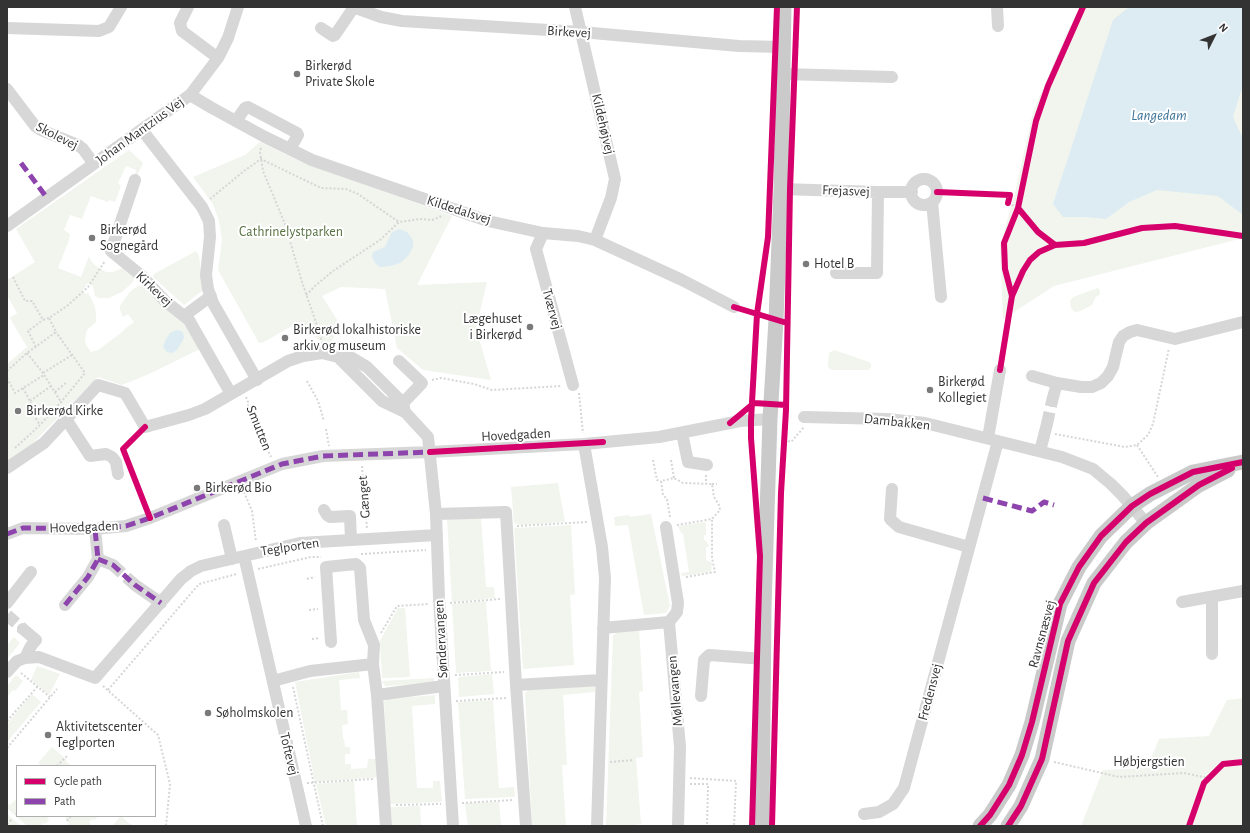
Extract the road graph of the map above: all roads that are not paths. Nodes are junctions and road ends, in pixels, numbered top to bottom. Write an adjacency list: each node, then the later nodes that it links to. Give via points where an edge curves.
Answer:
1 (121, 7): 9 (street, via 109,27 99,31)
2 (188, 7): 13 (street, via 180,23 182,31)
3 (238, 7): 13 (street, Johan Mantzius Vej, via 228,38)
4 (575, 7): 11 (street, Kildehøjvej)
5 (784, 7): 12 (main road)
6 (997, 7): 8 (street)
7 (355, 8): 10 (street, via 335,35); 11 (street, Birkevej, via 402,21)
8 (998, 26)
9 (7, 28)
10 (321, 28)
11 (581, 32): 12 (street, Birkevej, via 739,46); 29 (street, Kildehøjvej, via 615,179 611,198)
12 (783, 47): 14 (main road)
13 (218, 58): 17 (street, Johan Mantzius Vej)
14 (783, 74): 15 (street); 23 (main road)
15 (892, 77)
16 (7, 89): 21 (street, Skolevej, via 35,126 78,145)
17 (190, 95): 18 (street, Kildedalsvej); 19 (street, Johan Mantzius Vej)
18 (236, 121): 20 (street, Kildedalsvej); 20 (street, via 248,107 297,133)
19 (142, 130): 21 (street, Johan Mantzius Vej); 31 (street, via 202,207 209,221 206,275)
20 (290, 149): 28 (street, Kildedalsvej, via 312,160 488,221)
21 (94, 164): 27 (street, Johan Mantzius Vej)
22 (135, 180): 34 (street, Kirkevej, via 111,251 143,278 164,301)
23 (781, 189): 24 (street, Frejasvej); 47 (main road)
24 (878, 192): 25 (street, Frejasvej); 30 (street, via 877,273)
25 (912, 192): 26 (street, via 916,202 924,205); 26 (street, via 912,187 918,181 931,181 937,192)
26 (932, 202): 32 (street)
27 (7, 226)
28 (543, 233): 29 (street, Kildedalsvej); 41 (street, Tværvej, via 536,249)
29 (595, 240): 33 (street, Kildedalsvej)
30 (836, 273)
31 (211, 296): 34 (street); 39 (street)
32 (941, 297)
33 (734, 307)
34 (184, 316): 42 (street, Kirkevej)
35 (1243, 322): 40 (street, via 1175,339 1137,330 1130,332 1119,342 1113,367 1101,383 1092,387)
36 (400, 361): 44 (street, via 422,383)
37 (1000, 370): 50 (street)
38 (1032, 376): 40 (street)
39 (257, 380): 42 (street); 44 (street, via 288,361 322,353 338,357 382,401)
40 (1057, 383): 43 (street)
41 (573, 385)
42 (236, 391): 46 (street, via 205,409 145,427 125,393 98,386)
43 (1052, 401)
44 (404, 407): 53 (street, Søndervangen, via 428,437)
45 (808, 417): 50 (street, Dambakken, via 887,419 925,423)
46 (66, 419): 56 (street, via 44,443); 57 (street, via 90,456 106,454 112,457 116,462)
47 (770, 419): 49 (street, Hovedgaden, via 740,421); 88 (main road)
48 (1046, 428): 52 (street)
49 (682, 433): 51 (street, Hovedgaden); 55 (street, via 688,462)
50 (993, 440): 52 (street, Dambakken); 69 (street, Fredensvej)
51 (584, 444): 53 (street, Hovedgaden); 83 (street, via 602,547 605,578)
52 (1040, 451): 59 (street, Dambakken, via 1093,469)
53 (430, 452): 61 (street, Søndervangen); 65 (street, Hovedgaden, via 323,456 282,464 150,518 126,526)
54 (1243, 462): 59 (main road, Ravnsnæsvej, via 1192,472); 62 (main road, Ravnsnæsvej, via 1199,485)
55 (707, 465)
56 (7, 468)
57 (118, 474)
58 (892, 489): 69 (street, via 890,519 899,527)
59 (1132, 506): 62 (street, Dambakken); 105 (main road, Ravnsnæsvej, via 1101,536 1078,567 1060,604 1022,755 1009,785)
60 (324, 510): 68 (street, via 330,517 350,516)
61 (436, 514): 67 (street, Søndervangen); 94 (street, via 506,512)
62 (1146, 523): 106 (main road, Ravnsnæsvej, via 1126,542 1094,583 1068,641 1042,759 1021,806)
63 (224, 525): 72 (street)
64 (671, 526): 82 (street, via 678,603 677,612)
65 (95, 529): 66 (street, Hovedgaden, via 23,528); 71 (street)
66 (7, 534)
67 (437, 535): 68 (street, Teglporten); 93 (street, Søndervangen)
68 (351, 540): 70 (street, Teglporten, via 300,543)
69 (970, 547): 97 (street, Fredensvej, via 904,788 893,804 879,812)
70 (244, 556): 72 (street, Teglporten); 92 (street, Toftevej)
71 (98, 559): 73 (street); 81 (street, via 88,577)
72 (232, 559): 80 (street, Teglporten, via 191,571)
73 (113, 564)
74 (31, 572): 79 (street)
75 (135, 585): 80 (street)
76 (1243, 591): 77 (street)
77 (1212, 597): 78 (street); 86 (street)
78 (1182, 602)
79 (7, 603)
80 (161, 604): 87 (street, Teglporten, via 95,678 39,657)
81 (65, 605)
82 (669, 622): 83 (street); 103 (street, Møllevangen, via 680,747)
83 (603, 628): 91 (street)
84 (23, 629): 87 (street, via 36,640)
85 (327, 640): 89 (street, via 326,567 356,564 360,568 364,620 374,645)
86 (1212, 654)
87 (25, 658): 90 (street, via 17,661)
88 (764, 659): 96 (street, via 709,655 704,660); 104 (main road)
89 (373, 664): 92 (street, via 310,671); 95 (street)
90 (10, 669)
91 (601, 680): 94 (street); 102 (street)
92 (273, 681): 98 (street, Toftevej)
93 (444, 681): 95 (street); 100 (street, Søndervangen)
94 (516, 685): 101 (street)
95 (377, 695): 99 (street)
96 (701, 696)
97 (864, 814)
98 (306, 826)
99 (386, 826)
100 (453, 826)
101 (526, 826)
102 (597, 826)
103 (678, 826)
104 (762, 826)
105 (980, 826)
106 (1008, 826)

